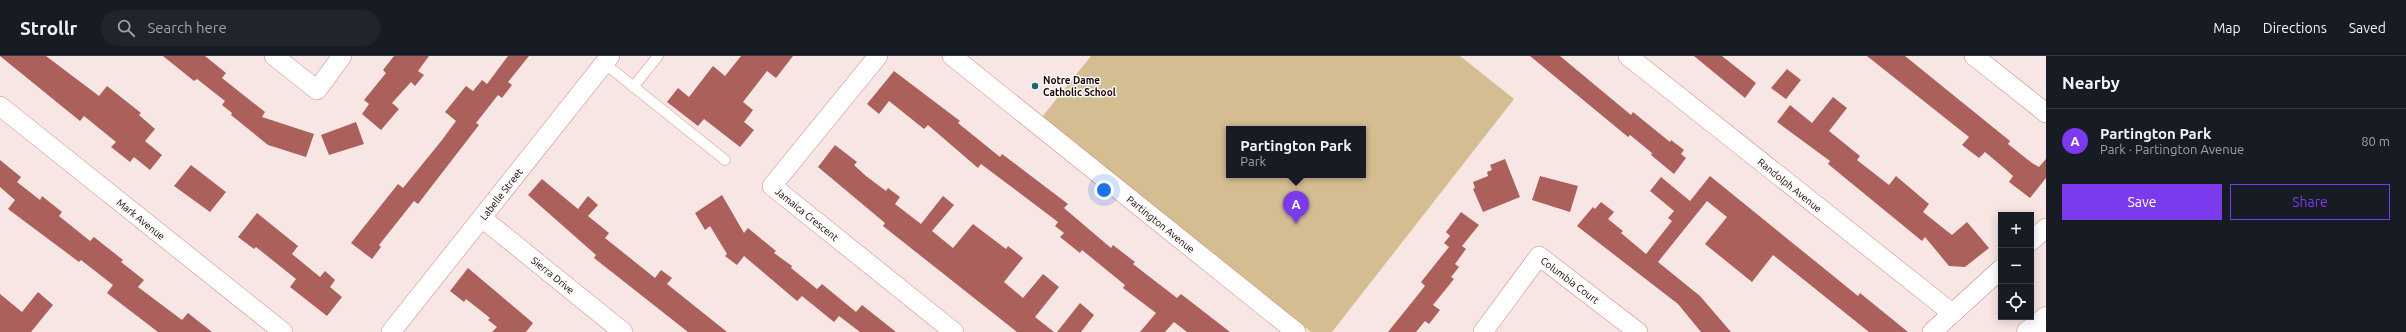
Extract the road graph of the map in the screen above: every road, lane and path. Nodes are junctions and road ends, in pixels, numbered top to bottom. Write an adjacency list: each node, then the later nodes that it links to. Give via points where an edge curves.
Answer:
1 (274, 56): 2 (street, via 317,90)
2 (342, 56)
3 (658, 56): 9 (lane)
4 (878, 56): 22 (street, Jamaica Crescent, via 772,186)
5 (952, 56): 23 (street, Partington Avenue)
6 (1628, 56): 17 (street, Randolph Avenue)
7 (1974, 56): 11 (street)
8 (607, 60): 9 (lane); 13 (street, Labelle Street)
9 (633, 87): 12 (lane)
10 (0, 106): 19 (street, Mark Avenue)
11 (2046, 113)
12 (725, 160)
13 (482, 218): 20 (street, Labelle Street); 21 (street, Sierra Drive)
14 (2046, 228): 15 (street)
15 (2034, 238)
16 (1998, 272): 17 (street)
17 (1952, 313): 26 (street)
18 (2046, 318): 27 (highway)
19 (283, 332)
20 (391, 332)
21 (624, 332)
22 (954, 332)
23 (1296, 332)
24 (1483, 332): 25 (street, Columbia Court, via 1539,256)
25 (1638, 332)
26 (1932, 332)
27 (2028, 332)

